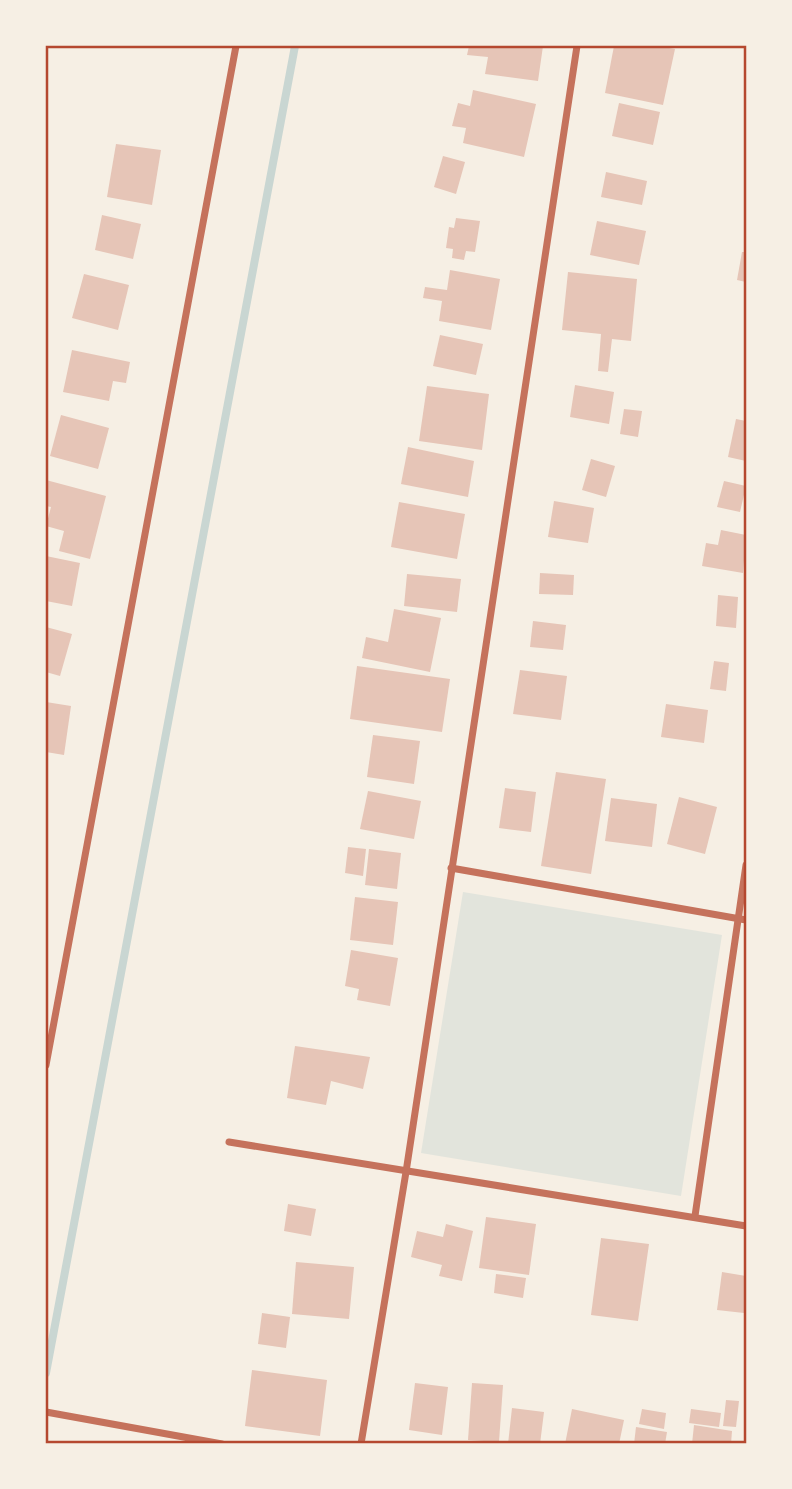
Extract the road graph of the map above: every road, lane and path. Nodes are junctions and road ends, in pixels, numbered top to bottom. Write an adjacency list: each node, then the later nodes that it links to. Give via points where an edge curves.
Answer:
1 (236, 46): 6 (street)
2 (577, 46): 4 (street)
3 (747, 865): 5 (street)
4 (452, 868): 5 (street); 8 (street)
5 (742, 919): 9 (street)
6 (46, 1065)
7 (229, 1142): 8 (street)
8 (406, 1172): 9 (street); 13 (street)
9 (695, 1216): 10 (street)
10 (747, 1226)
11 (46, 1412): 12 (street)
12 (222, 1444)
13 (361, 1444)

